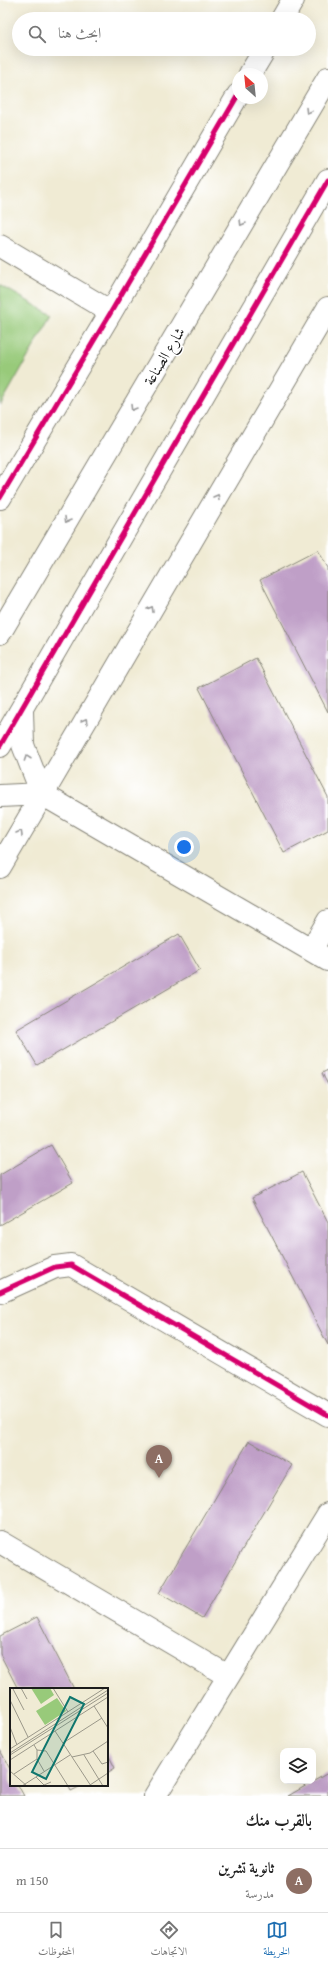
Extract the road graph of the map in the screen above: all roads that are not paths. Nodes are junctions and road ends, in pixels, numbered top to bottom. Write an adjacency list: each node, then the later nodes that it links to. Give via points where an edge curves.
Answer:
1 (293, 0): 2 (street)
2 (286, 12)
3 (261, 56): 4 (street)
4 (254, 68)
5 (328, 78): 12 (street, شارع الصناعة, one-way to 12)
6 (233, 104): 10 (street)
7 (328, 180): 13 (street)
8 (0, 246): 10 (street)
9 (328, 308): 15 (street, one-way to 9)
10 (112, 312): 11 (street)
11 (0, 498)
12 (0, 633)
13 (22, 710): 14 (street); 15 (street, one-way to 13, via 23,745)
14 (0, 746)
15 (42, 794): 16 (street); 17 (street, one-way to 15); 19 (street)
16 (0, 796)
17 (0, 867)
18 (328, 921): 19 (street)
19 (320, 955)
20 (0, 1292): 21 (street, via 55,1267 71,1265)
21 (328, 1415)
22 (328, 1514): 24 (street)
23 (0, 1542): 24 (street)
24 (228, 1676): 25 (street)
25 (155, 1796)

